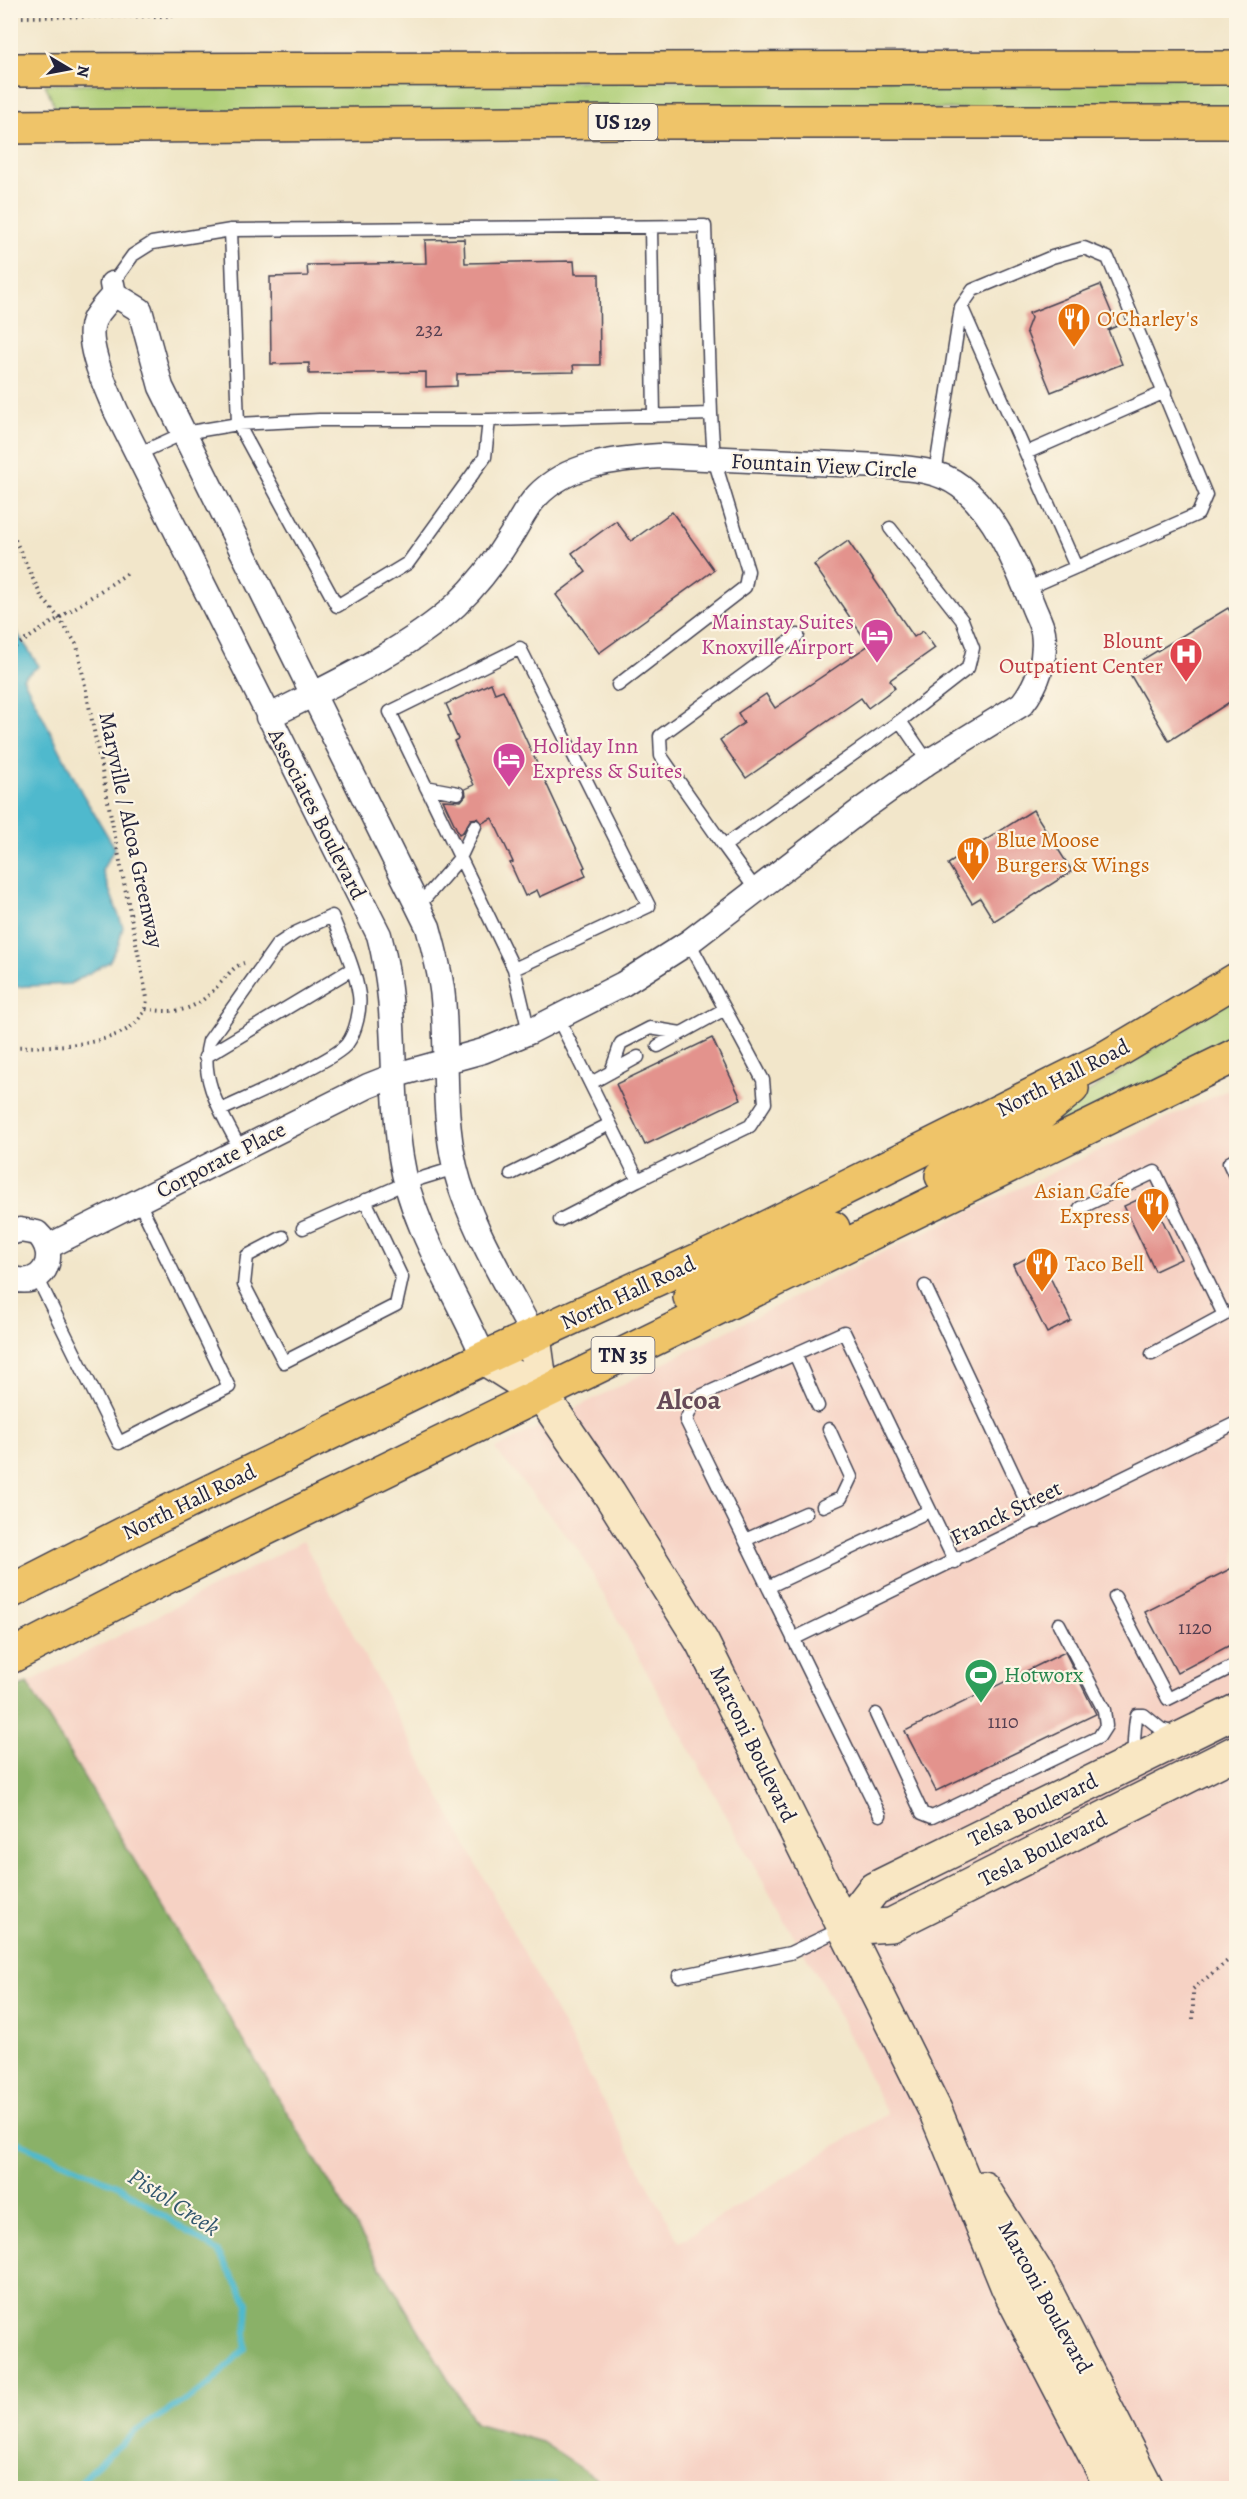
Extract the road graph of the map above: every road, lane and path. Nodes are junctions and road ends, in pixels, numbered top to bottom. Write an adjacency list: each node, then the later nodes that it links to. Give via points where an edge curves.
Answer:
1 (247, 10): 2 (path, via 163,16)
2 (10, 17)
3 (1236, 68): 4 (main road)
4 (10, 70)
5 (1190, 121): 6 (main road, US 129); 7 (main road, US 129); 8 (main road)
6 (1236, 122)
7 (10, 127)
8 (1236, 135)
9 (651, 227): 10 (lane); 14 (lane, via 705,226); 15 (lane)
10 (231, 230): 11 (lane, via 152,243 133,255); 17 (lane)
11 (113, 289): 18 (street, via 140,310 161,387); 19 (street, Associates Boulevard, via 94,320 92,334 98,366)
12 (961, 307): 13 (lane, via 973,290 1052,256 1084,248 1108,258); 20 (lane); 22 (lane)
13 (1165, 392): 20 (lane); 25 (lane, via 1206,495 1198,514)
14 (711, 414): 15 (lane); 21 (lane)
15 (654, 416): 16 (lane)
16 (489, 420): 17 (lane); 17 (lane, via 485,457 408,563 338,606)
17 (238, 424): 18 (lane)
18 (184, 432): 19 (lane); 32 (street)
19 (138, 453): 33 (street, Associates Boulevard)
20 (1026, 453): 25 (lane)
21 (714, 459): 22 (street, Fountain View Circle, via 880,466); 31 (lane, via 748,571 745,586); 32 (street, Fountain View Circle, via 630,458 566,474 536,497 484,575 455,606 418,634)
22 (935, 474): 27 (street, Fountain View Circle, via 959,485 995,527)
23 (890, 528): 34 (lane, via 962,620 973,648 968,668)
24 (10, 529): 28 (path, Maryville / Alcoa Greenway, via 41,596)
25 (1076, 567): 27 (lane)
26 (128, 573): 28 (path)
27 (1026, 589): 35 (street, Fountain View Circle, via 1043,630 1044,649 1032,691 1022,704)
28 (59, 618): 30 (path); 49 (path, Maryville / Alcoa Greenway, via 77,645 143,971)
29 (798, 634): 39 (lane, via 660,736 661,756)
30 (10, 650)
31 (618, 685)
32 (314, 694): 33 (street, Fountain View Circle); 42 (street)
33 (268, 717): 61 (street, Associates Boulevard, via 379,935 390,992)
34 (900, 721): 35 (lane); 39 (lane)
35 (928, 762): 41 (street, Fountain View Circle)
36 (426, 787): 37 (lane); 40 (lane); 46 (lane, via 390,711 520,648 649,906)
37 (458, 793)
38 (475, 826): 40 (lane)
39 (724, 846): 41 (lane)
40 (460, 858): 42 (lane); 46 (lane)
41 (756, 890): 43 (street, Fountain View Circle)
42 (419, 905): 59 (street, via 436,957 443,998)
43 (689, 942): 48 (lane); 50 (street, Fountain View Circle, via 623,984)
44 (259, 969): 45 (lane, via 277,945 332,916); 49 (path, via 245,963 239,965 188,1010); 56 (lane, via 209,1041)
45 (352, 969): 56 (lane); 63 (lane, via 359,997 356,1024 347,1044 330,1057)
46 (514, 969): 51 (lane)
47 (1236, 980): 58 (main road, North Hall Road / TN 35)
48 (725, 1009): 52 (lane); 70 (lane, via 763,1080 765,1103 750,1126)
49 (146, 1010): 54 (path, via 132,1029 108,1038 55,1046)
50 (558, 1018): 51 (street, Fountain View Circle); 62 (lane)
51 (530, 1032): 59 (street, Fountain View Circle)
52 (681, 1033): 53 (lane); 60 (lane, via 650,1028 621,1043)
53 (658, 1046)
54 (10, 1047)
55 (1236, 1055): 87 (main road, TN 35)
56 (205, 1057): 63 (lane)
57 (638, 1057): 60 (lane)
58 (1102, 1060): 83 (main road, North Hall Road / TN 35, via 729,1246); 87 (main road, via 1055,1105 965,1164 577,1353 548,1378)
59 (445, 1062): 61 (street, Fountain View Circle); 67 (street)
60 (611, 1072): 62 (lane)
61 (396, 1074): 65 (street, Corporate Place); 71 (street, Associates Boulevard)
62 (591, 1083): 64 (lane)
63 (221, 1110): 65 (lane)
64 (610, 1124): 68 (lane); 70 (lane)
65 (241, 1150): 73 (street, Corporate Place)
66 (1236, 1159): 69 (lane, via 1229,1163)
67 (455, 1168): 71 (lane); 83 (street, via 473,1217)
68 (511, 1174)
69 (1236, 1178)
70 (638, 1180): 75 (lane)
71 (406, 1183): 72 (lane); 86 (street, Associates Boulevard, via 422,1227)
72 (365, 1200): 76 (lane); 78 (lane, via 402,1278 396,1305 284,1362 244,1285 247,1256)
73 (138, 1202): 79 (street, Corporate Place); 81 (lane, via 229,1387 119,1443)
74 (1080, 1209): 85 (lane, via 1155,1172 1224,1315)
75 (561, 1220)
76 (303, 1228)
77 (10, 1233): 79 (street, via 37,1233)
78 (283, 1236)
79 (47, 1247): 81 (street, via 48,1264)
80 (10, 1277): 81 (street, via 21,1281)
81 (37, 1277)
82 (925, 1286): 94 (lane)
83 (534, 1337): 86 (main road, North Hall Road / TN 35); 87 (main road, Marconi Boulevard)
84 (795, 1354): 88 (lane); 92 (lane, via 844,1332); 95 (lane, via 696,1398 686,1420)
85 (1152, 1354)
86 (484, 1358): 87 (main road, Marconi Boulevard); 98 (main road, North Hall Road / TN 35)
87 (542, 1395): 102 (main road, TN 35, via 142,1588); 108 (main road, Marconi Boulevard, via 702,1642)
88 (818, 1406)
89 (1236, 1423): 94 (lane, Franck Street)
90 (829, 1429): 91 (lane, via 850,1478 840,1498)
91 (823, 1506)
92 (929, 1511): 96 (lane); 97 (lane)
93 (806, 1513): 95 (lane)
94 (1036, 1522): 96 (lane, Franck Street)
95 (745, 1540): 97 (lane)
96 (955, 1562): 101 (lane, Franck Street)
97 (768, 1587): 101 (lane)
98 (10, 1592)
99 (1115, 1597): 103 (lane, via 1168,1699)
100 (1059, 1624): 105 (lane, via 1104,1710 1106,1726 1099,1737 932,1817 922,1813)
101 (793, 1639): 107 (lane)
102 (10, 1657)
103 (1236, 1665)
104 (1236, 1711): 108 (main road, Telsa Boulevard, via 874,1889)
105 (876, 1714)
106 (1236, 1752): 108 (main road, Tesla Boulevard, via 891,1925)
107 (880, 1815)
108 (844, 1928): 110 (lane, via 790,1953); 112 (main road, Marconi Boulevard)
109 (1236, 1954): 111 (path, via 1193,1989)
110 (680, 1976)
111 (1193, 2019)
112 (934, 2110): 113 (main road, Marconi Boulevard, via 1008,2288); 114 (main road, Marconi Boulevard, via 1036,2272)
113 (1112, 2488)
114 (1147, 2488)

